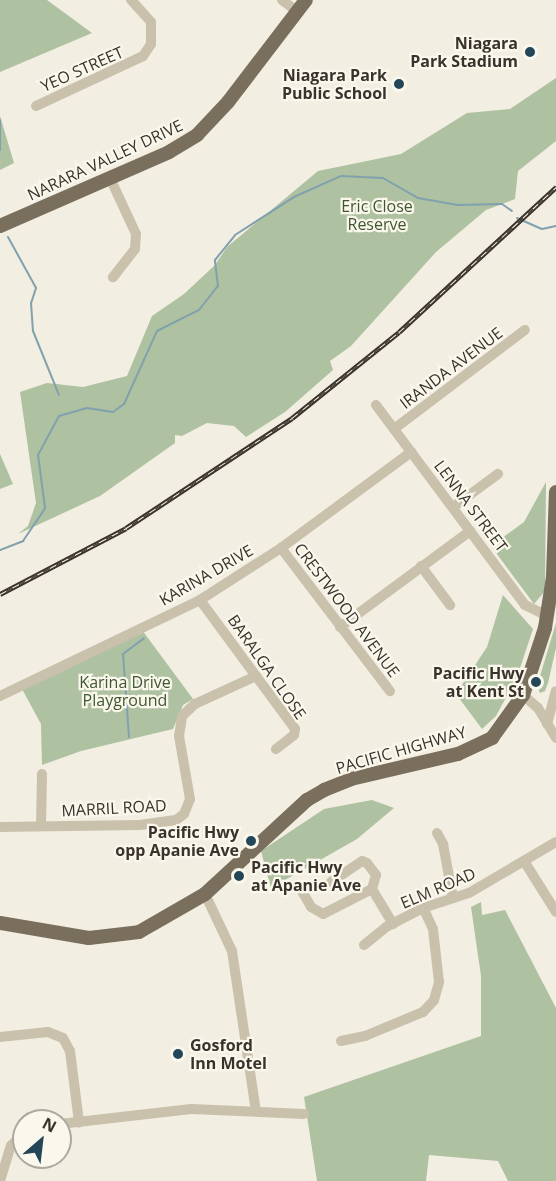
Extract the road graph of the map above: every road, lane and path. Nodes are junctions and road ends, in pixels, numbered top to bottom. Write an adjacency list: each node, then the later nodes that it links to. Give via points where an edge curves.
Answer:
1 (131, 0): 5 (street, YEO STREET, via 151,22 151,44 143,56)
2 (282, 0): 4 (street)
3 (306, 0): 4 (main road, NARARA VALLEY DRIVE)
4 (298, 12): 6 (main road, NARARA VALLEY DRIVE, via 207,127 169,152)
5 (36, 106)
6 (110, 178): 7 (main road, NARARA VALLEY DRIVE); 8 (street, via 136,234 132,255)
7 (0, 226)
8 (113, 277)
9 (525, 330): 11 (street, IRANDA AVENUE)
10 (376, 405): 11 (street, LENNA STREET)
11 (394, 429): 12 (street, LENNA STREET)
12 (411, 452): 15 (street, LENNA STREET); 18 (street, KARINA DRIVE)
13 (498, 474): 15 (street)
14 (556, 492): 17 (main road, PACIFIC HIGHWAY)
15 (453, 507): 16 (street, LENNA STREET)
16 (470, 531): 19 (street); 22 (street, LENNA STREET, via 525,606)
17 (555, 532): 22 (main road, PACIFIC HIGHWAY)
18 (281, 548): 20 (street, KARINA DRIVE); 23 (street, CRESTWOOD AVENUE)
19 (421, 566): 21 (street); 23 (street)
20 (200, 600): 24 (street, BARALGA CLOSE); 28 (street, KARINA DRIVE)
21 (450, 606)
22 (548, 616): 27 (main road, PACIFIC HIGHWAY)
23 (340, 627): 25 (street, CRESTWOOD AVENUE)
24 (256, 676): 31 (street, BARALGA CLOSE, via 295,729 294,735); 33 (street, MARRIL ROAD, via 186,711 178,728 190,784 188,808 170,823)
25 (390, 691)
26 (556, 691): 29 (street)
27 (523, 695): 29 (street); 41 (main road, PACIFIC HIGHWAY, via 492,738 474,748 351,779 307,800)
28 (0, 696)
29 (547, 724): 30 (street)
30 (556, 738)
31 (276, 749)
32 (42, 774): 33 (street)
33 (41, 826): 34 (street, MARRIL ROAD)
34 (0, 827)
35 (437, 833): 42 (street, via 443,844)
36 (556, 842): 37 (street, ELM ROAD)
37 (524, 861): 42 (street, ELM ROAD); 44 (street)
38 (331, 882): 40 (street, via 362,861 376,875)
39 (299, 886): 40 (street, via 311,907 323,914)
40 (372, 890): 46 (street)
41 (205, 894): 45 (main road, PACIFIC HIGHWAY, via 157,923 117,938 89,938); 50 (street, via 232,951)
42 (453, 898): 43 (street, ELM ROAD)
43 (423, 908): 46 (street, ELM ROAD); 49 (street, via 433,929 436,951 439,982 434,999 423,1012 365,1036)
44 (556, 912)
45 (0, 923)
46 (393, 924): 47 (street, ELM ROAD)
47 (364, 945)
48 (0, 1037): 52 (street, via 37,1032 56,1033 63,1038 70,1051)
49 (341, 1041)
50 (256, 1111): 51 (street); 52 (street, via 191,1108)
51 (304, 1114)
52 (79, 1122): 53 (street)
53 (72, 1123)
54 (12, 1144): 55 (street)
55 (0, 1181)

